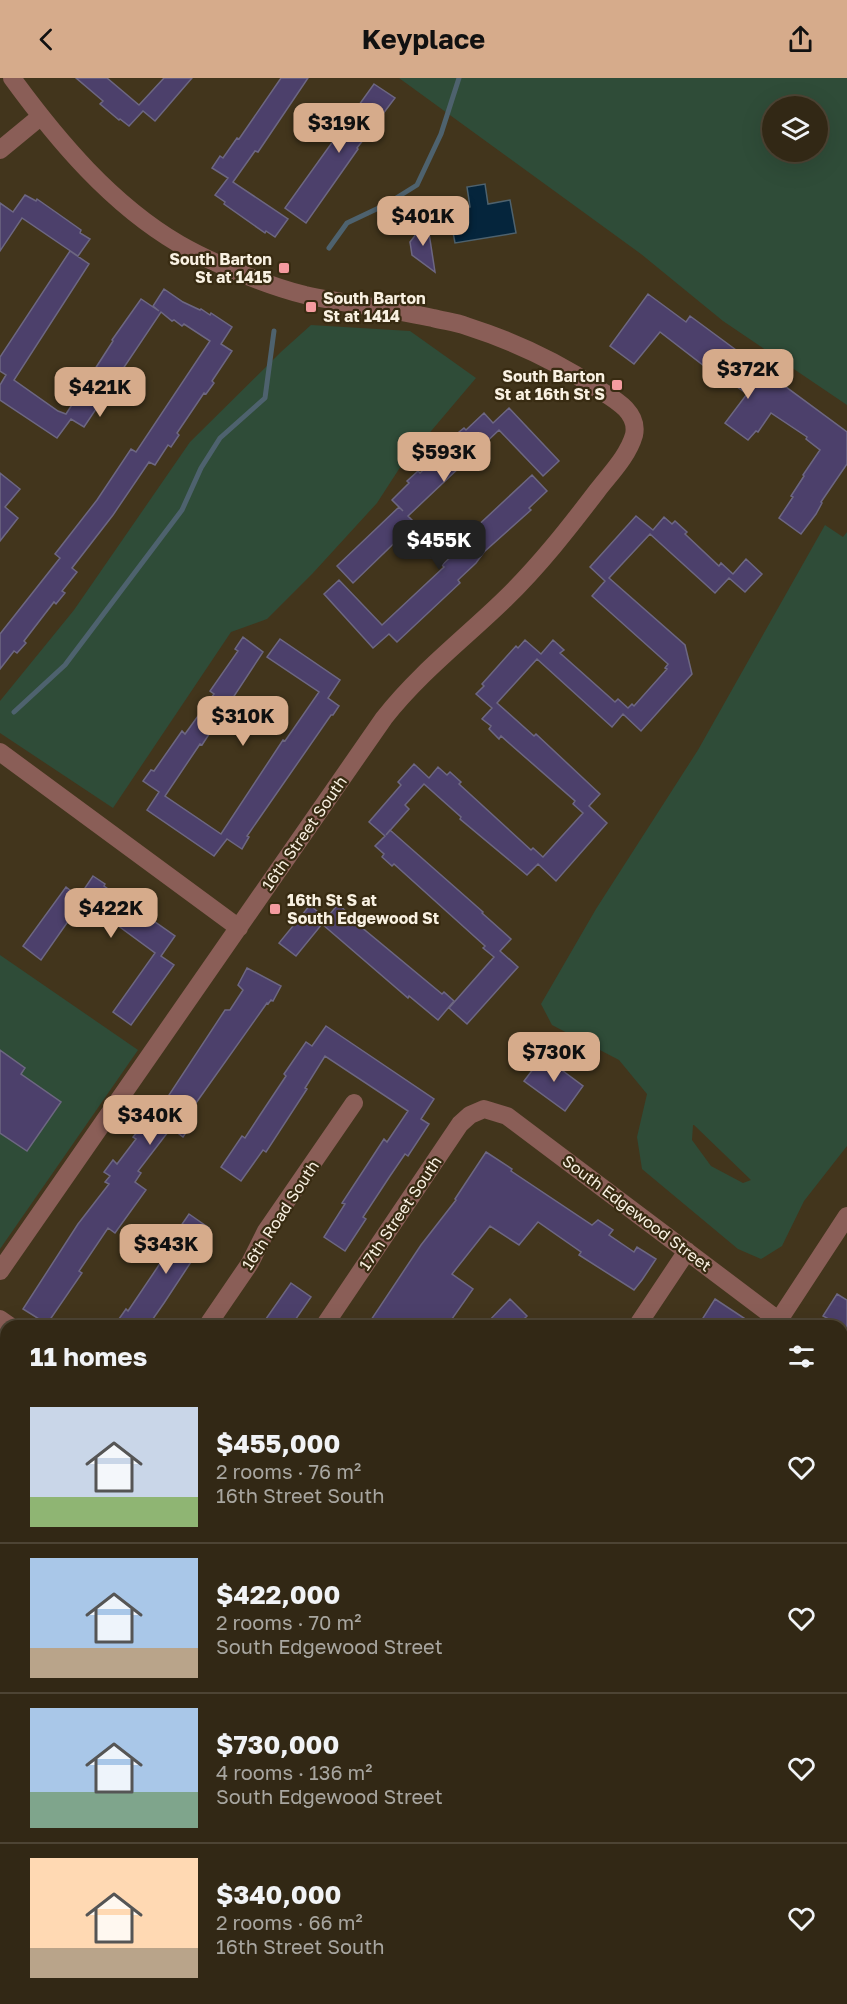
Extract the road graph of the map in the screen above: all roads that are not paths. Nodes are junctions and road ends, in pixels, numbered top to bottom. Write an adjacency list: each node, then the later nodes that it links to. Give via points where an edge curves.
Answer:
1 (12, 78): 2 (street)
2 (40, 117): 3 (street); 5 (street, 16th Street South, via 141,220 189,249 244,274 303,294 464,325 512,343 574,373 615,400 634,421 634,434 625,454 566,532 508,596 396,702)
3 (0, 150)
4 (0, 752): 5 (street)
5 (238, 928): 10 (street, 16th Street South)
6 (354, 1103): 11 (street, 16th Road South, via 266,1231 250,1263)
7 (484, 1109): 9 (street, South Edgewood Street, via 507,1116); 12 (street, 17th Street South, via 460,1124)
8 (847, 1216): 15 (street)
9 (687, 1251): 13 (street); 14 (street, South Edgewood Street)
10 (0, 1271)
11 (211, 1320)
12 (328, 1320)
13 (641, 1320)
14 (775, 1320)
15 (782, 1320)

